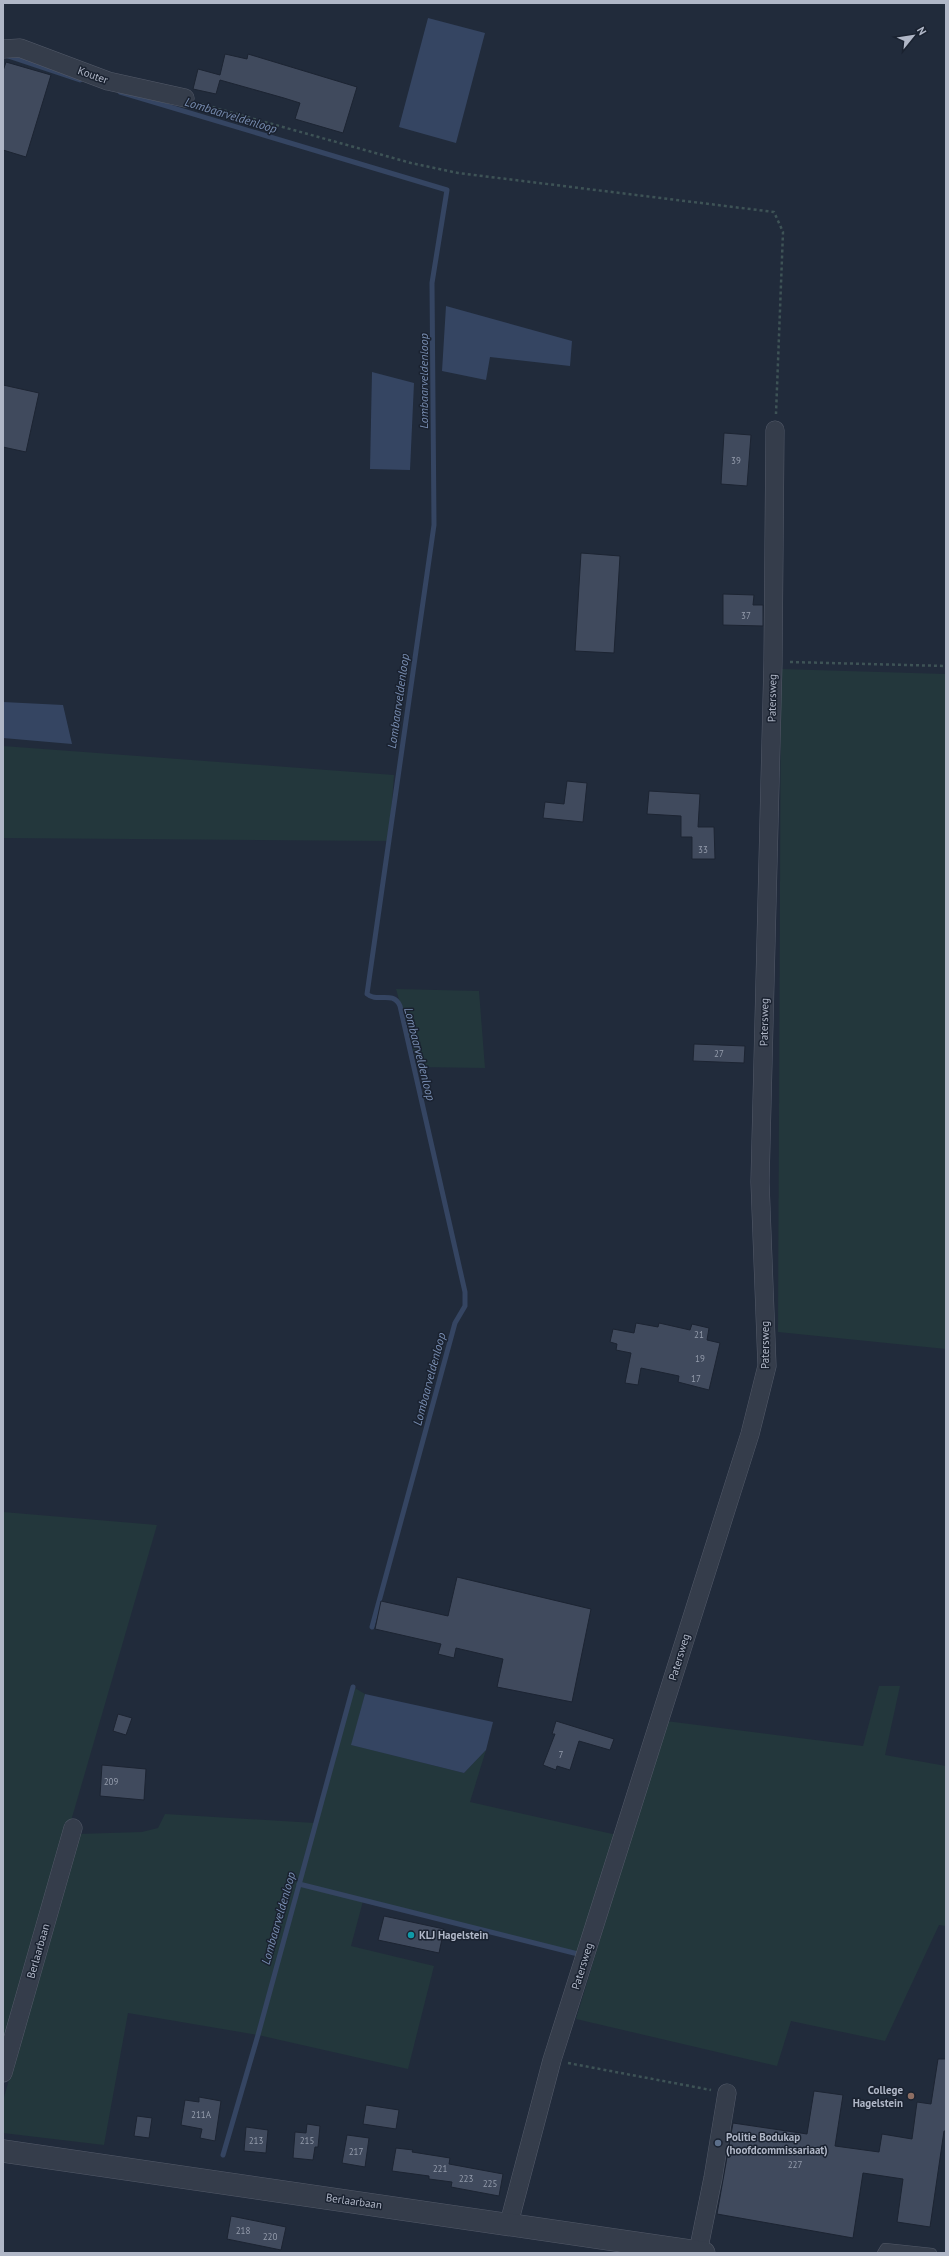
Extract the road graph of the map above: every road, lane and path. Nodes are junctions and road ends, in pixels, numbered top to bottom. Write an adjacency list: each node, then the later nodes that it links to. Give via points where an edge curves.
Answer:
1 (3, 49): 2 (street, Kouter, via 20,48 108,81)
2 (185, 98): 3 (path, via 411,163 458,173 774,212 783,232)
3 (775, 430): 4 (street, Patersweg)
4 (773, 662): 5 (path); 7 (street, Patersweg, via 760,1182 767,1366 750,1434)
5 (946, 666)
6 (73, 1828): 8 (street, Berlaarbaan)
7 (552, 2060): 9 (path); 11 (street, Patersweg)
8 (3, 2073)
9 (727, 2093): 12 (street)
10 (3, 2151): 11 (street, Berlaarbaan)
11 (509, 2223): 12 (street, Berlaarbaan)
12 (701, 2253)
13 (882, 2253): 14 (lane, via 885,2248)
14 (932, 2253)

